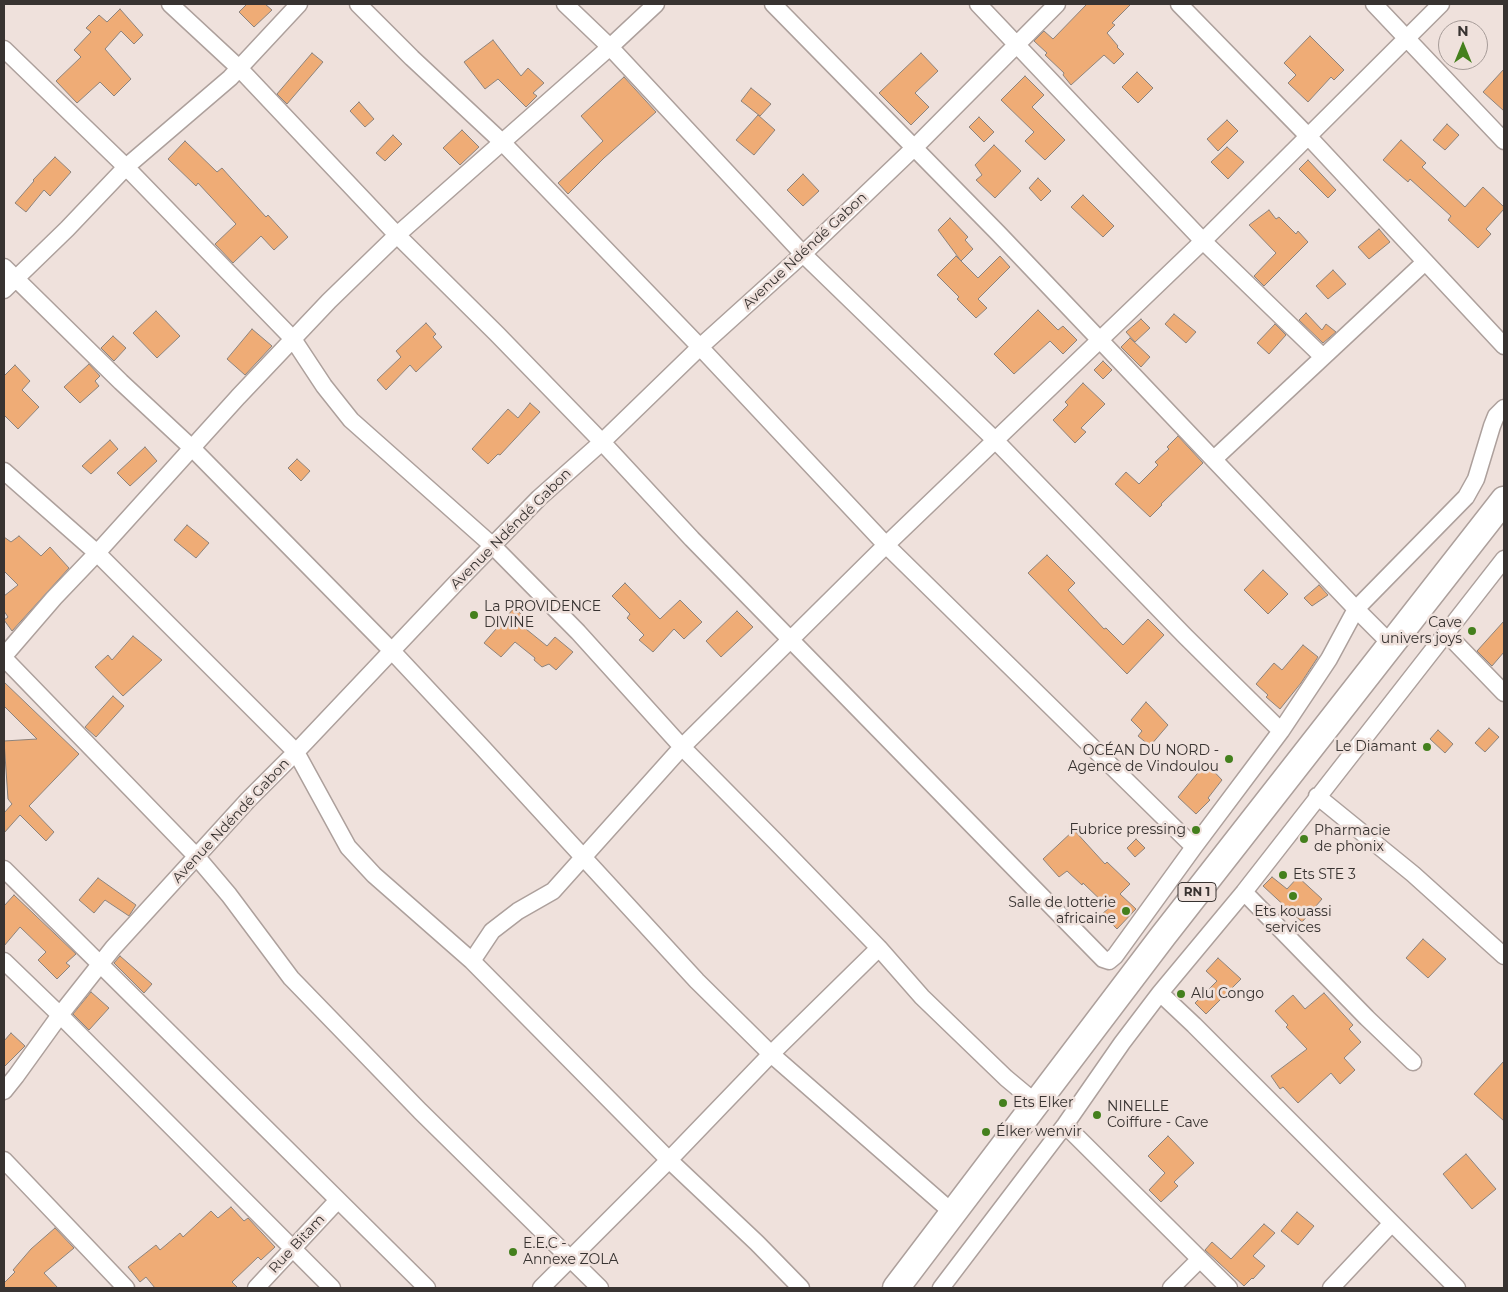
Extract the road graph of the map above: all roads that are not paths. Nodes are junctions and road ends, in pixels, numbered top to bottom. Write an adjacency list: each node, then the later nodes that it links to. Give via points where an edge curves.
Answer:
1 (170, 4): 16 (street)
2 (299, 4): 16 (street)
3 (358, 4): 19 (street)
4 (565, 4): 14 (street)
5 (656, 4): 14 (street)
6 (773, 4): 20 (street)
7 (978, 4): 13 (street)
8 (1057, 4): 13 (street, Avenue Ndéndé Gabon)
9 (1179, 4): 17 (street)
10 (1374, 4): 12 (street)
11 (1441, 4): 12 (street)
12 (1408, 38): 17 (street); 18 (street)
13 (1016, 44): 20 (street, Avenue Ndéndé Gabon); 23 (street)
14 (610, 47): 19 (street); 24 (street)
15 (4, 49): 21 (street)
16 (239, 68): 21 (street); 22 (street)
17 (1307, 136): 23 (street); 25 (street)
18 (1504, 141)
19 (502, 142): 22 (street); 30 (street)
20 (915, 148): 24 (street, Avenue Ndéndé Gabon); 28 (street)
21 (126, 167): 26 (street, via 68,229); 27 (street)
22 (397, 235): 27 (street); 34 (street)
23 (1202, 241): 28 (street); 31 (street)
24 (803, 254): 30 (street, Avenue Ndéndé Gabon); 33 (street)
25 (1425, 262): 29 (street); 31 (street)
26 (7, 278): 35 (street)
27 (293, 339): 35 (street); 40 (street, via 351,420)
28 (1099, 339): 33 (street); 36 (street)
29 (1504, 346)
30 (700, 347): 34 (street, Avenue Ndéndé Gabon); 39 (street)
31 (1323, 357): 36 (street)
32 (1504, 408): 43 (street, via 1496,416 1476,479 1466,497)
33 (995, 440): 39 (street); 50 (street)
34 (602, 442): 40 (street, Avenue Ndéndé Gabon, via 539,498); 45 (street)
35 (193, 449): 41 (street); 47 (street)
36 (1214, 459): 43 (street)
37 (4, 471): 41 (street)
38 (1504, 500): 46 (highway, RN 1)
39 (886, 545): 45 (street); 54 (street)
40 (493, 546): 47 (street, Avenue Ndéndé Gabon); 51 (street, via 578,632)
41 (98, 553): 48 (street); 52 (street)
42 (1504, 559): 44 (street)
43 (1356, 609): 46 (street); 50 (street, via 1329,659)
44 (1446, 633): 49 (street); 53 (street)
45 (790, 639): 51 (street); 54 (street, via 1103,959 1110,961 1115,956)
46 (1391, 644): 69 (highway, RN 1, via 1168,928)
47 (392, 651): 52 (street, Avenue Ndéndé Gabon); 56 (street)
48 (4, 657): 55 (street)
49 (1504, 693)
50 (1281, 731): 54 (street)
51 (682, 747): 56 (street); 59 (street)
52 (296, 752): 55 (street, Avenue Ndéndé Gabon); 62 (street, via 348,847 374,875)
53 (1317, 796): 58 (street); 60 (street, via 1413,874)
54 (1194, 847)
55 (196, 856): 63 (street, Avenue Ndéndé Gabon); 77 (street, via 230,895 291,978)
56 (583, 858): 62 (street, via 553,891 492,930); 66 (street, via 697,981)
57 (4, 869): 63 (street)
58 (1244, 892): 64 (street); 67 (street)
59 (879, 948): 66 (street); 69 (street, via 922,997)
60 (1504, 956)
61 (4, 961): 65 (street)
62 (472, 961): 72 (street)
63 (100, 964): 65 (street, Avenue Ndéndé Gabon); 73 (street)
64 (1160, 993): 70 (street); 75 (street)
65 (60, 1015): 68 (street, Avenue Ndéndé Gabon); 76 (street)
66 (771, 1054): 72 (street); 74 (street)
67 (1413, 1062)
68 (4, 1091)
69 (1036, 1103): 74 (highway, RN 1)
70 (1065, 1125): 78 (street); 79 (street)
71 (4, 1160): 80 (street)
72 (669, 1160): 77 (street); 86 (street)
73 (338, 1200): 76 (street, Rue Bitam); 83 (street)
74 (953, 1213): 87 (highway, RN 1)
75 (1392, 1223): 90 (street); 91 (street)
76 (293, 1250): 81 (street, Rue Bitam); 82 (street)
77 (570, 1258): 84 (street); 85 (street)
78 (1200, 1259): 88 (street); 89 (street)
79 (944, 1287)
80 (126, 1288)
81 (256, 1288)
82 (332, 1288)
83 (427, 1288)
84 (541, 1288)
85 (600, 1288)
86 (801, 1288)
87 (896, 1288)
88 (1172, 1288)
89 (1229, 1288)
90 (1331, 1288)
91 (1457, 1288)

